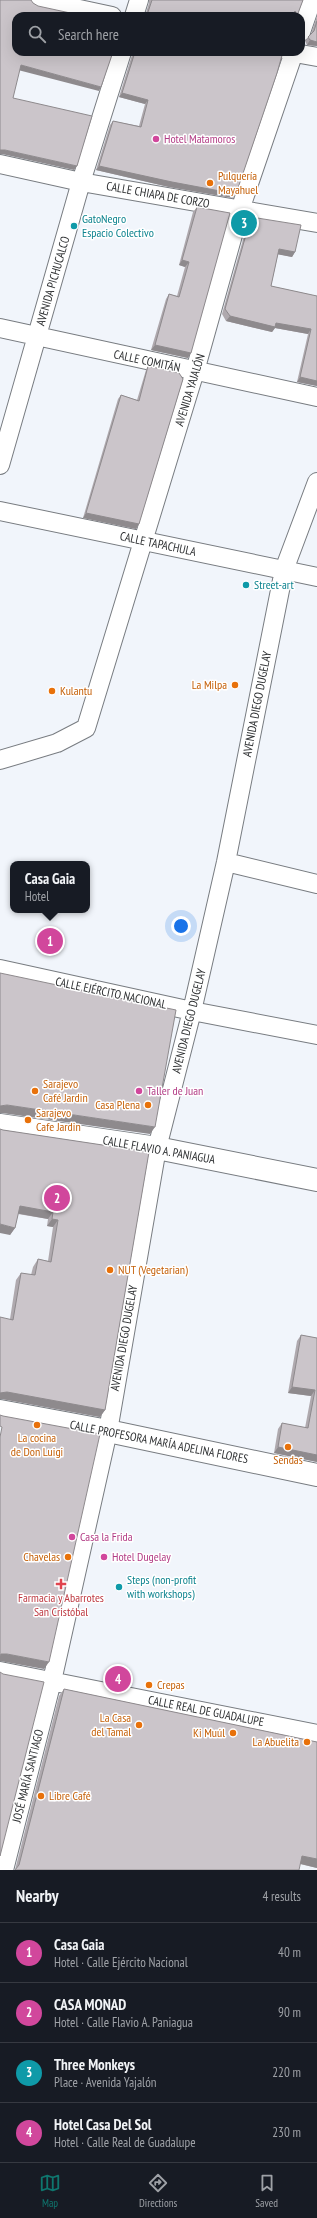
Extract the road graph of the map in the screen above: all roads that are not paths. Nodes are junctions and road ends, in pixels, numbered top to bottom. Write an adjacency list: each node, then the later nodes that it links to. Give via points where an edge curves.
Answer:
1 (37, 0): 4 (street)
2 (139, 0): 5 (street)
3 (312, 0): 6 (street)
4 (93, 12)
5 (135, 12)
6 (305, 20)
7 (305, 55): 10 (street)
8 (121, 56): 12 (street, AVENIDA PICHUCALCO)
9 (291, 56): 13 (street, AVENIDA YAJALÓN)
10 (317, 57)
11 (0, 164): 12 (street, CALLE CHIAPA DE CORZO)
12 (81, 182): 13 (street, CALLE CHIAPA DE CORZO); 16 (street, AVENIDA PICHUCALCO)
13 (240, 210): 14 (street, CALLE CHIAPA DE CORZO); 17 (street, AVENIDA YAJALÓN)
14 (317, 223)
15 (0, 328): 16 (street, CALLE COMITÁN)
16 (37, 337): 17 (street, CALLE COMITÁN); 19 (street, AVENIDA PICHUCALCO)
17 (195, 371): 18 (street, CALLE COMITÁN); 22 (street, AVENIDA YAJALÓN)
18 (317, 397)
19 (0, 465)
20 (317, 482): 23 (street, AVENIDA DIEGO DUGELAY)
21 (0, 511): 22 (street, CALLE TAPACHULA)
22 (144, 541): 23 (street, CALLE TAPACHULA); 25 (street, AVENIDA YAJALÓN, via 86,728 57,743)
23 (284, 570): 24 (street, CALLE TAPACHULA); 26 (street, AVENIDA DIEGO DUGELAY)
24 (317, 577)
25 (0, 760)
26 (226, 862): 27 (street); 29 (street, AVENIDA DIEGO DUGELAY)
27 (317, 884)
28 (0, 969): 29 (street, CALLE EJÉRCITO NACIONAL)
29 (192, 1011): 30 (street, CALLE EJÉRCITO NACIONAL); 32 (street, AVENIDA DIEGO DUGELAY)
30 (317, 1034)
31 (0, 1125): 32 (street, CALLE FLAVIO A. PANIAGUA)
32 (157, 1148): 33 (street, CALLE FLAVIO A. PANIAGUA); 35 (street, AVENIDA DIEGO DUGELAY)
33 (317, 1180)
34 (0, 1411): 35 (street, CALLE PROFESORA MARÍA ADELINA FLORES)
35 (108, 1431): 36 (street, CALLE PROFESORA MARÍA ADELINA FLORES); 38 (street, AVENIDA DIEGO DUGELAY)
36 (317, 1474)
37 (0, 1671): 38 (street, CALLE REAL DE GUADALUPE)
38 (52, 1681): 39 (street, CALLE REAL DE GUADALUPE); 40 (street, JOSÉ MARÍA SANTIAGO)
39 (317, 1734)
40 (4, 1870)

